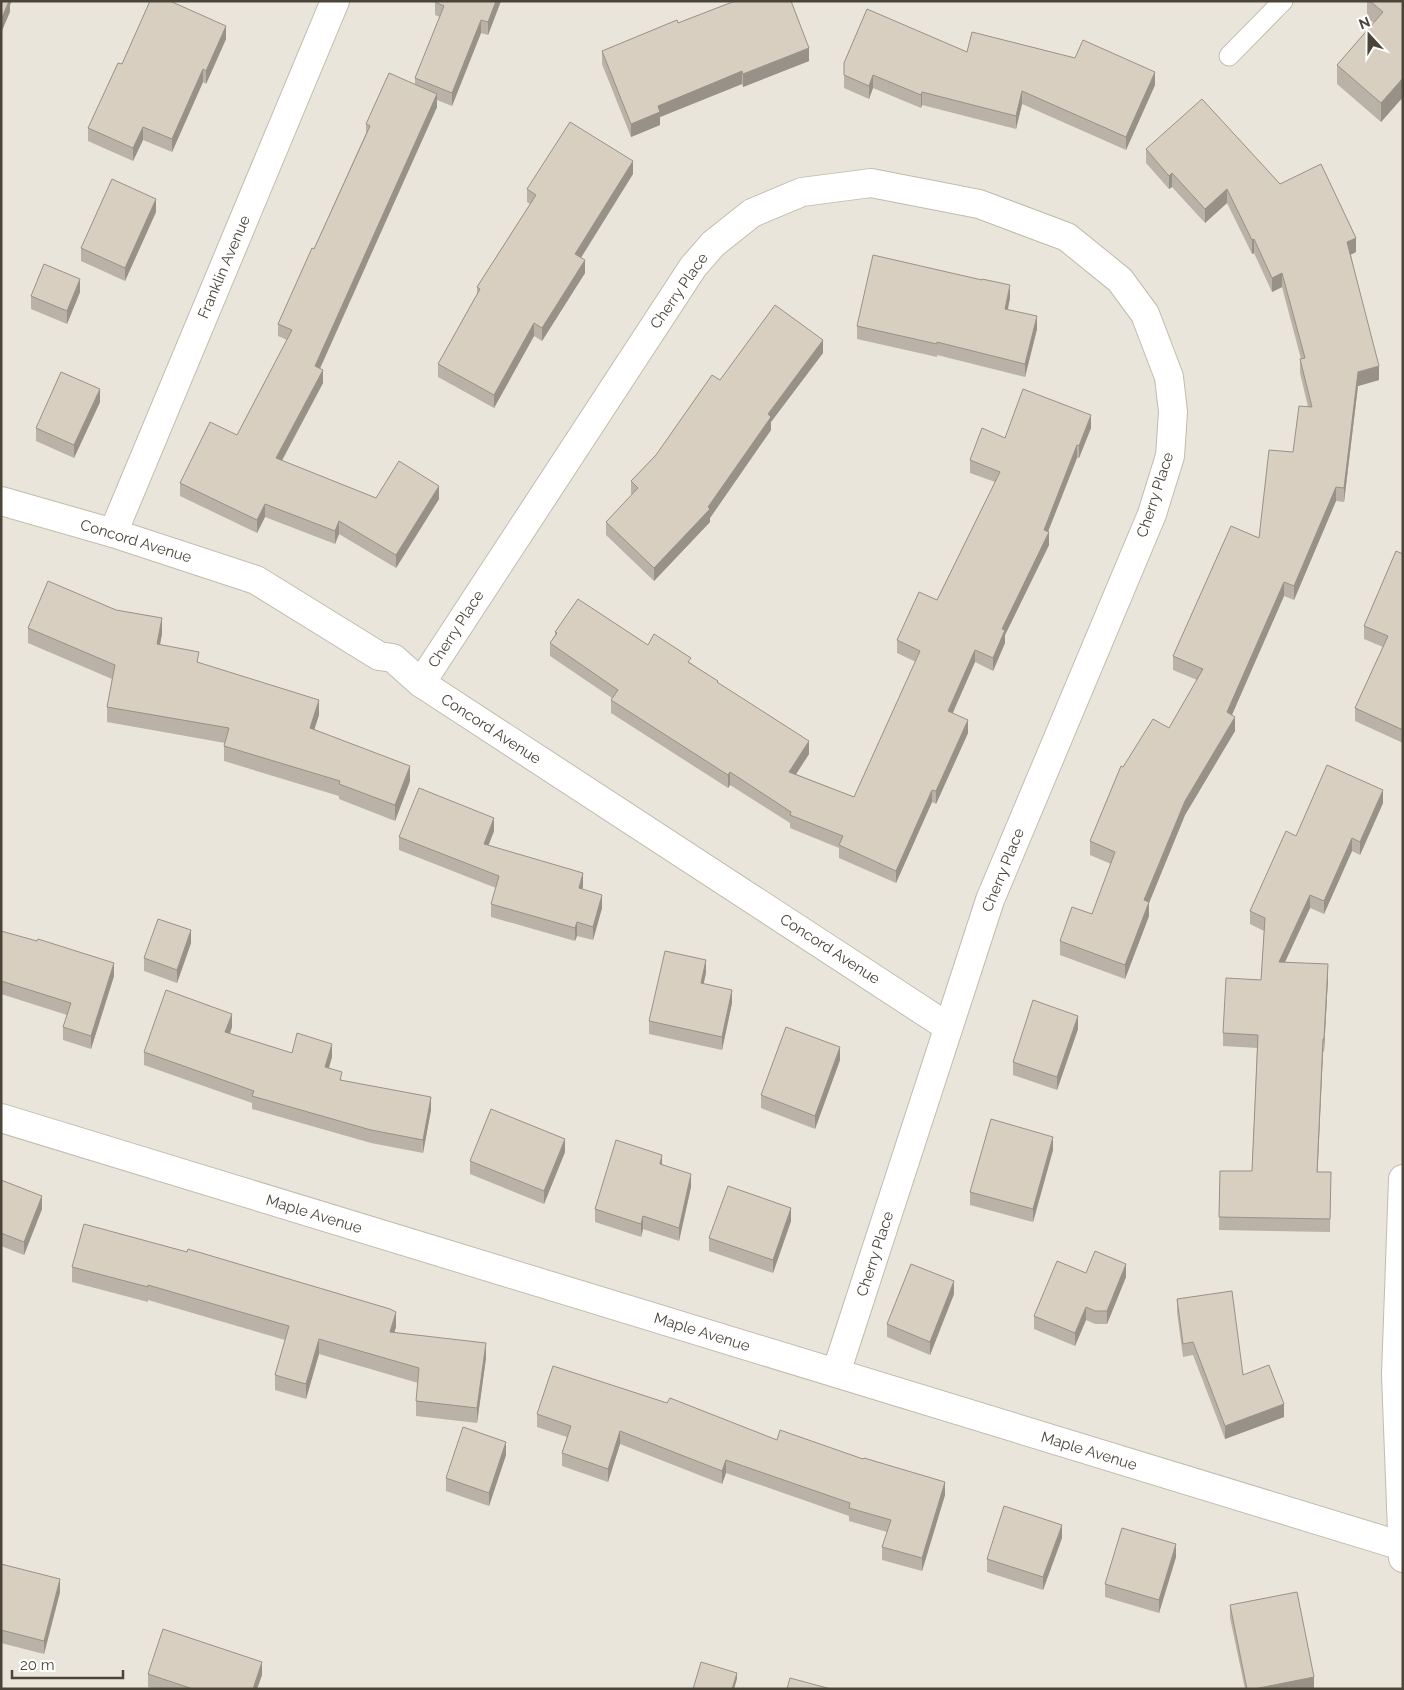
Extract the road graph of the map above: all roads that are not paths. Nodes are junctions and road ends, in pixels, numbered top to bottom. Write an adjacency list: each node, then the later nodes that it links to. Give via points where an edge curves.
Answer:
1 (335, 1): 5 (street, Franklin Avenue)
2 (1279, 3): 3 (lane)
3 (1229, 56)
4 (1, 501): 5 (street, Concord Avenue)
5 (112, 533): 6 (street, Concord Avenue, via 256,580 379,656 393,658)
6 (421, 683): 7 (street, Concord Avenue); 7 (street, Cherry Place, via 693,267 713,244 752,213 802,192 872,183 979,204 1067,237 1120,280 1145,314 1170,377 1173,412 1170,456 1152,514 990,900)
7 (948, 1026): 11 (street, Cherry Place)
8 (1, 1118): 11 (street, Maple Avenue)
9 (1403, 1179): 10 (street)
10 (1402, 1238): 12 (street, via 1396,1375)
11 (836, 1373): 12 (street, Maple Avenue)
12 (1402, 1546): 13 (street)
13 (1403, 1558)

